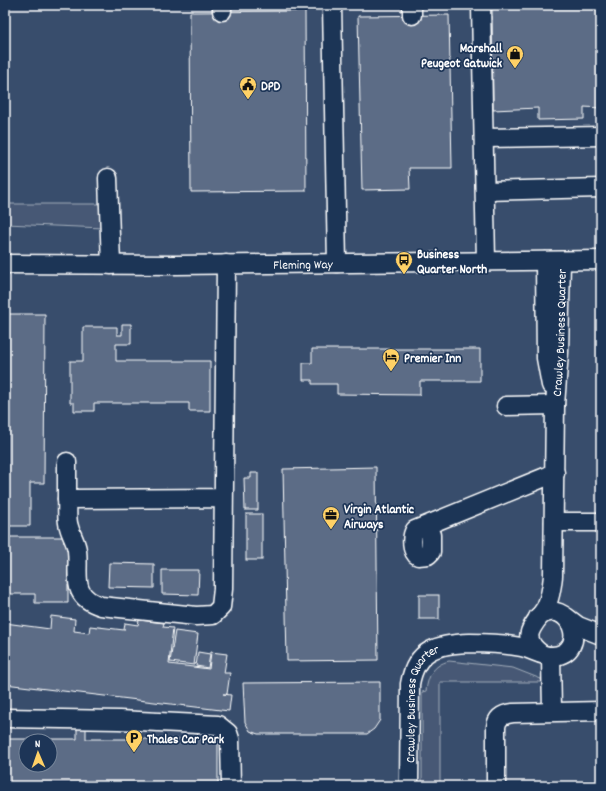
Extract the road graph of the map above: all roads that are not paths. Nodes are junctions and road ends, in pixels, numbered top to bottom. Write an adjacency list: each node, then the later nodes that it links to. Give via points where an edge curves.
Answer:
1 (332, 5): 11 (street)
2 (481, 5): 4 (street)
3 (601, 136): 4 (street)
4 (484, 138): 7 (street)
5 (108, 178): 14 (street)
6 (601, 188): 7 (street)
7 (485, 191): 9 (street)
8 (601, 260): 10 (street, Fleming Way)
9 (486, 261): 10 (street, Fleming Way); 11 (street, Fleming Way)
10 (553, 261): 15 (street, Crawley Business Quarter, via 546,362)
11 (337, 263): 13 (street, Fleming Way)
12 (5, 264): 14 (street, Fleming Way)
13 (226, 264): 14 (street, Fleming Way); 19 (street)
14 (111, 265)
15 (555, 405): 16 (street); 18 (street, Crawley Business Quarter)
16 (506, 406)
17 (67, 462): 20 (street)
18 (555, 473): 21 (street, Crawley Business Quarter); 23 (street)
19 (223, 498): 20 (street); 20 (street, via 223,600 218,613 206,616 101,606 88,600 81,593 78,584 77,549 68,524)
20 (67, 499)
21 (554, 522): 22 (street); 24 (street, Crawley Business Quarter)
22 (601, 522)
23 (427, 525)
24 (553, 576): 25 (street, Crawley Business Quarter, via 559,604); 26 (street, Crawley Business Quarter, via 547,603)
25 (568, 619): 26 (street, Crawley Business Quarter, via 556,613 546,613); 27 (street, Crawley Business Quarter); 29 (street, Crawley Business Quarter, via 573,628 572,643 563,653)
26 (536, 620): 28 (street, Crawley Business Quarter, via 528,629 519,633); 29 (street, Crawley Business Quarter, via 530,633 531,641 535,648)
27 (601, 635)
28 (483, 643): 29 (street, Crawley Business Quarter, via 521,647); 34 (street, Crawley Business Quarter, via 440,646 425,654 415,667 410,692)
29 (546, 655): 31 (street)
30 (601, 711): 31 (street)
31 (552, 712): 35 (street, via 509,713 497,721)
32 (5, 718): 33 (street, via 218,725 228,732 230,739)
33 (231, 786)
34 (409, 786)
35 (496, 786)

